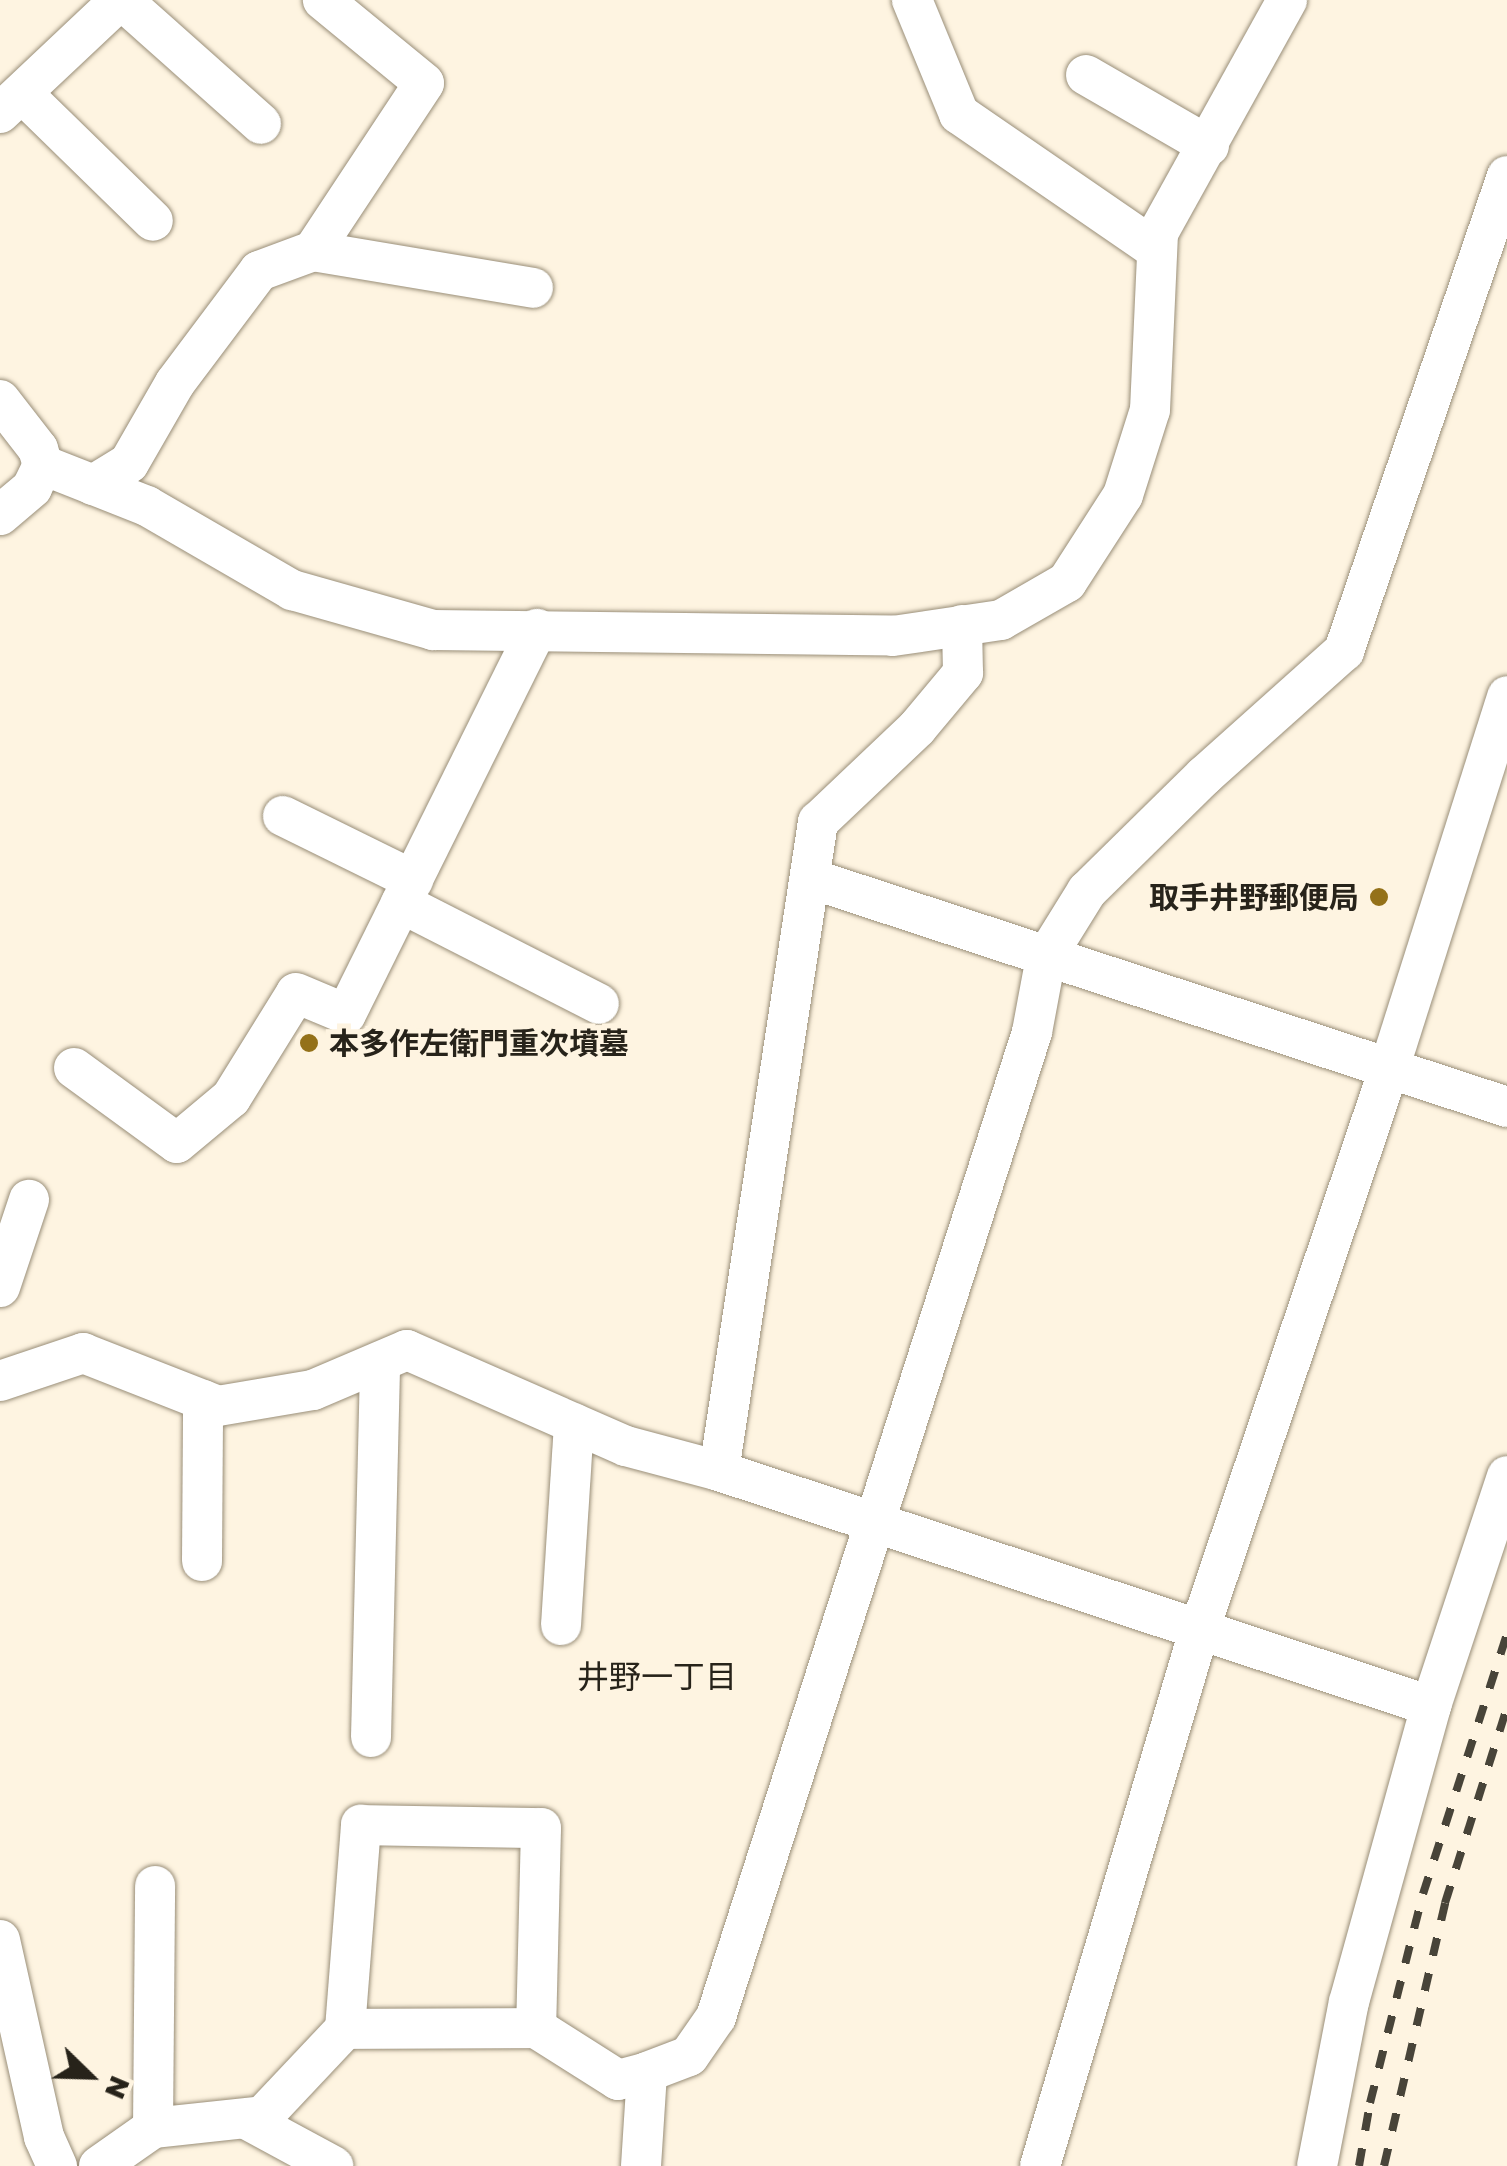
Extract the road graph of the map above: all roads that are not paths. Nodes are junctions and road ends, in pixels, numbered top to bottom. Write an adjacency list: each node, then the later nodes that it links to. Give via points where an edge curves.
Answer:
1 (121, 0): 6 (street); 7 (street)
2 (323, 0): 12 (street, via 424,83)
3 (912, 0): 11 (street, via 959,114)
4 (1287, 0): 8 (street)
5 (1086, 74): 8 (street)
6 (12, 104): 10 (street)
7 (261, 124)
8 (1209, 146): 11 (street, via 1158,232)
9 (1507, 176): 24 (street, via 1344,652 1088,890)
10 (154, 220)
11 (1157, 250): 18 (street, via 1150,410 1123,495 1067,582 1001,620)
12 (313, 251): 13 (street); 16 (street, via 259,271 176,383 129,462)
13 (532, 288)
14 (0, 400): 15 (street)
15 (43, 465): 16 (street); 17 (street, via 32,488)
16 (93, 485): 19 (street, via 147,506 292,590 433,630)
17 (0, 515)
18 (962, 626): 19 (street, via 893,636); 22 (street, via 963,674 818,822)
19 (537, 629): 23 (street)
20 (1507, 696): 27 (street)
21 (282, 816): 23 (street)
22 (812, 879): 24 (street); 35 (street)
23 (407, 892): 25 (street); 26 (street, via 346,1014 296,993 231,1098 178,1143)
24 (1046, 957): 27 (street); 37 (street, via 1032,1032)
25 (599, 1004)
26 (74, 1068)
27 (1389, 1069): 28 (street); 40 (street)
28 (1507, 1107)
29 (28, 1200): 30 (street)
30 (0, 1286)
31 (380, 1362): 33 (street, via 312,1390 218,1406); 34 (street, via 408,1350); 42 (street)
32 (0, 1381): 33 (street, via 83,1353)
33 (203, 1400): 38 (street)
34 (574, 1423): 35 (street, via 626,1446); 39 (street)
35 (719, 1471): 37 (street)
36 (1507, 1476): 41 (street)
37 (872, 1522): 40 (street); 47 (street, via 716,2017 689,2056)
38 (202, 1562)
39 (561, 1625)
40 (1199, 1631): 41 (street); 54 (street)
41 (1431, 1706): 55 (street, via 1349,2002)
42 (371, 1737)
43 (155, 1886): 49 (street)
44 (0, 1940): 50 (street, via 44,2137)
45 (536, 2028): 46 (street); 46 (street, via 541,1828 360,1825); 47 (street, via 618,2080)
46 (345, 2029): 48 (street, via 263,2116)
47 (647, 2072): 53 (street)
48 (248, 2120): 49 (street); 52 (street)
49 (153, 2128): 51 (street)
50 (57, 2166)
51 (99, 2166)
52 (334, 2166)
53 (640, 2166)
54 (1040, 2166)
55 (1317, 2166)

